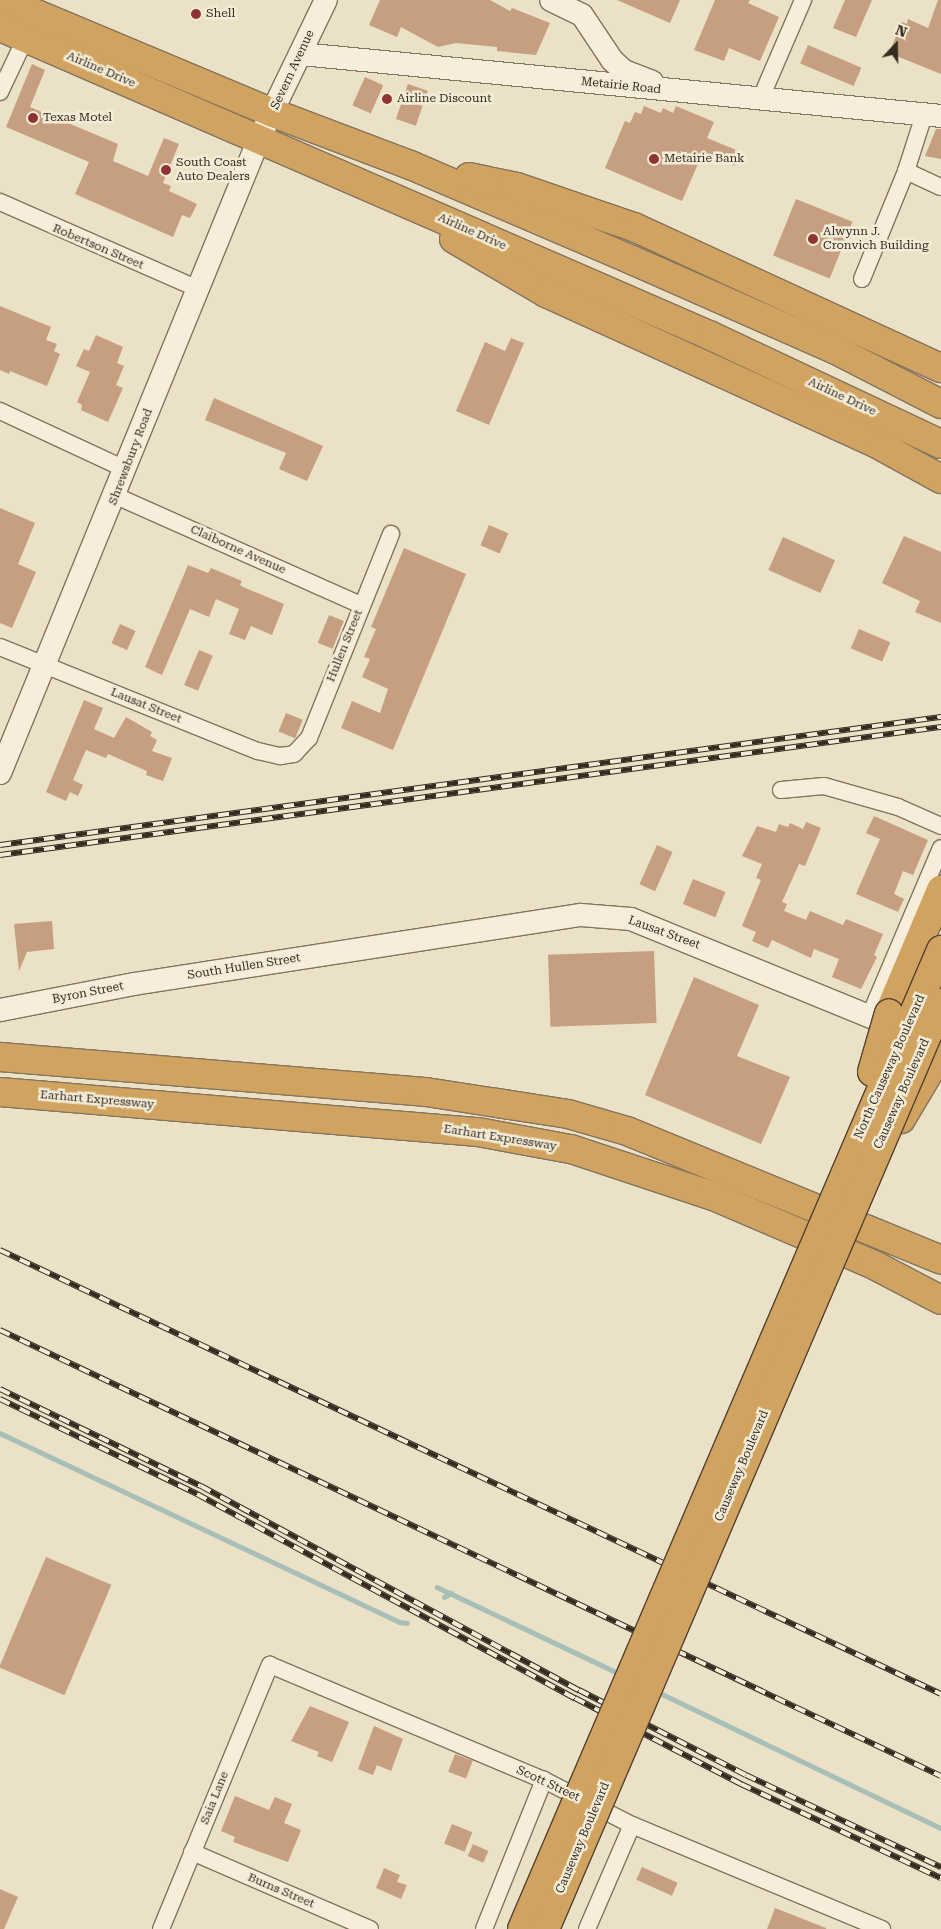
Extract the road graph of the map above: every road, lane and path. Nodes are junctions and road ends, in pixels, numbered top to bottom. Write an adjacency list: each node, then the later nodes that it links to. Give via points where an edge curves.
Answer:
1 (3, 0): 5 (highway, Airline Drive)
2 (326, 0): 8 (street, Severn Avenue)
3 (551, 0): 7 (street, via 582,15)
4 (803, 0): 12 (street)
5 (33, 17): 6 (highway, Airline Drive); 10 (street); 13 (highway, Airline Drive); 15 (highway, Airline Drive)
6 (0, 26)
7 (601, 44): 9 (street, via 595,64); 11 (street, via 624,71)
8 (301, 54): 9 (street, Metairie Road); 13 (street, Severn Avenue)
9 (574, 82): 11 (street, Metairie Road)
10 (0, 92)
11 (681, 92): 12 (street, Metairie Road)
12 (760, 100): 14 (street, Metairie Road)
13 (273, 113): 15 (street, Severn Avenue); 16 (highway, Airline Drive)
14 (933, 115): 17 (street)
15 (259, 139): 19 (highway, Airline Drive); 22 (street, Shrewsbury Road)
16 (410, 165): 23 (highway, via 517,187 575,205 662,239); 24 (highway, Airline Drive, via 834,349)
17 (906, 171): 18 (street); 21 (street)
18 (941, 186)
19 (397, 199): 26 (highway, Airline Drive, via 709,335); 28 (highway, via 466,248 597,317 879,446)
20 (0, 202): 22 (street, Robertson Street)
21 (862, 279)
22 (198, 289): 27 (street, Shrewsbury Road)
23 (941, 368)
24 (941, 404)
25 (0, 411): 27 (street)
26 (941, 444)
27 (125, 469): 29 (street, Shrewsbury Road)
28 (941, 479)
29 (116, 496): 31 (street, Claiborne Avenue); 33 (street, Shrewsbury Road)
30 (391, 534): 31 (street, Hullen Street)
31 (361, 605): 34 (street, Hullen Street, via 308,738)
32 (0, 647): 33 (street, Lausat Street)
33 (45, 666): 34 (street, Lausat Street, via 258,751 280,756); 35 (street, Shrewsbury Road)
34 (294, 754)
35 (0, 774)
36 (780, 790): 37 (street, via 824,786 898,807)
37 (941, 826)
38 (941, 848): 45 (street)
39 (941, 890): 50 (highway, bridge, via 889,1013)
40 (941, 950): 50 (highway, North Causeway Boulevard, bridge)
41 (311, 957): 42 (street, South Hullen Street); 45 (street, Lausat Street, via 581,915 631,919)
42 (177, 977): 44 (street, Byron Street)
43 (941, 1003): 50 (highway, Causeway Boulevard, bridge)
44 (0, 1010)
45 (870, 1015): 46 (street, Lausat Street)
46 (941, 1047)
47 (941, 1052): 50 (highway, bridge)
48 (2, 1057): 51 (highway, via 426,1092 568,1114 627,1131)
49 (0, 1092): 52 (highway, Earhart Expressway, via 478,1132 571,1149 712,1196 876,1266)
50 (846, 1195): 60 (highway, Causeway Boulevard, bridge); 61 (highway, Causeway Boulevard, bridge)
51 (941, 1260)
52 (941, 1300)
53 (269, 1666): 54 (street, Scott Street); 56 (street, Saia Lane)
54 (544, 1780): 55 (street, Scott Street); 59 (street)
55 (632, 1825): 62 (street); 63 (street, Scott Street)
56 (192, 1852): 57 (street, Saia Lane); 58 (street, Burns Street)
57 (161, 1929)
58 (370, 1929)
59 (484, 1929)
60 (522, 1929)
61 (545, 1929)
62 (587, 1929)
63 (882, 1929)

